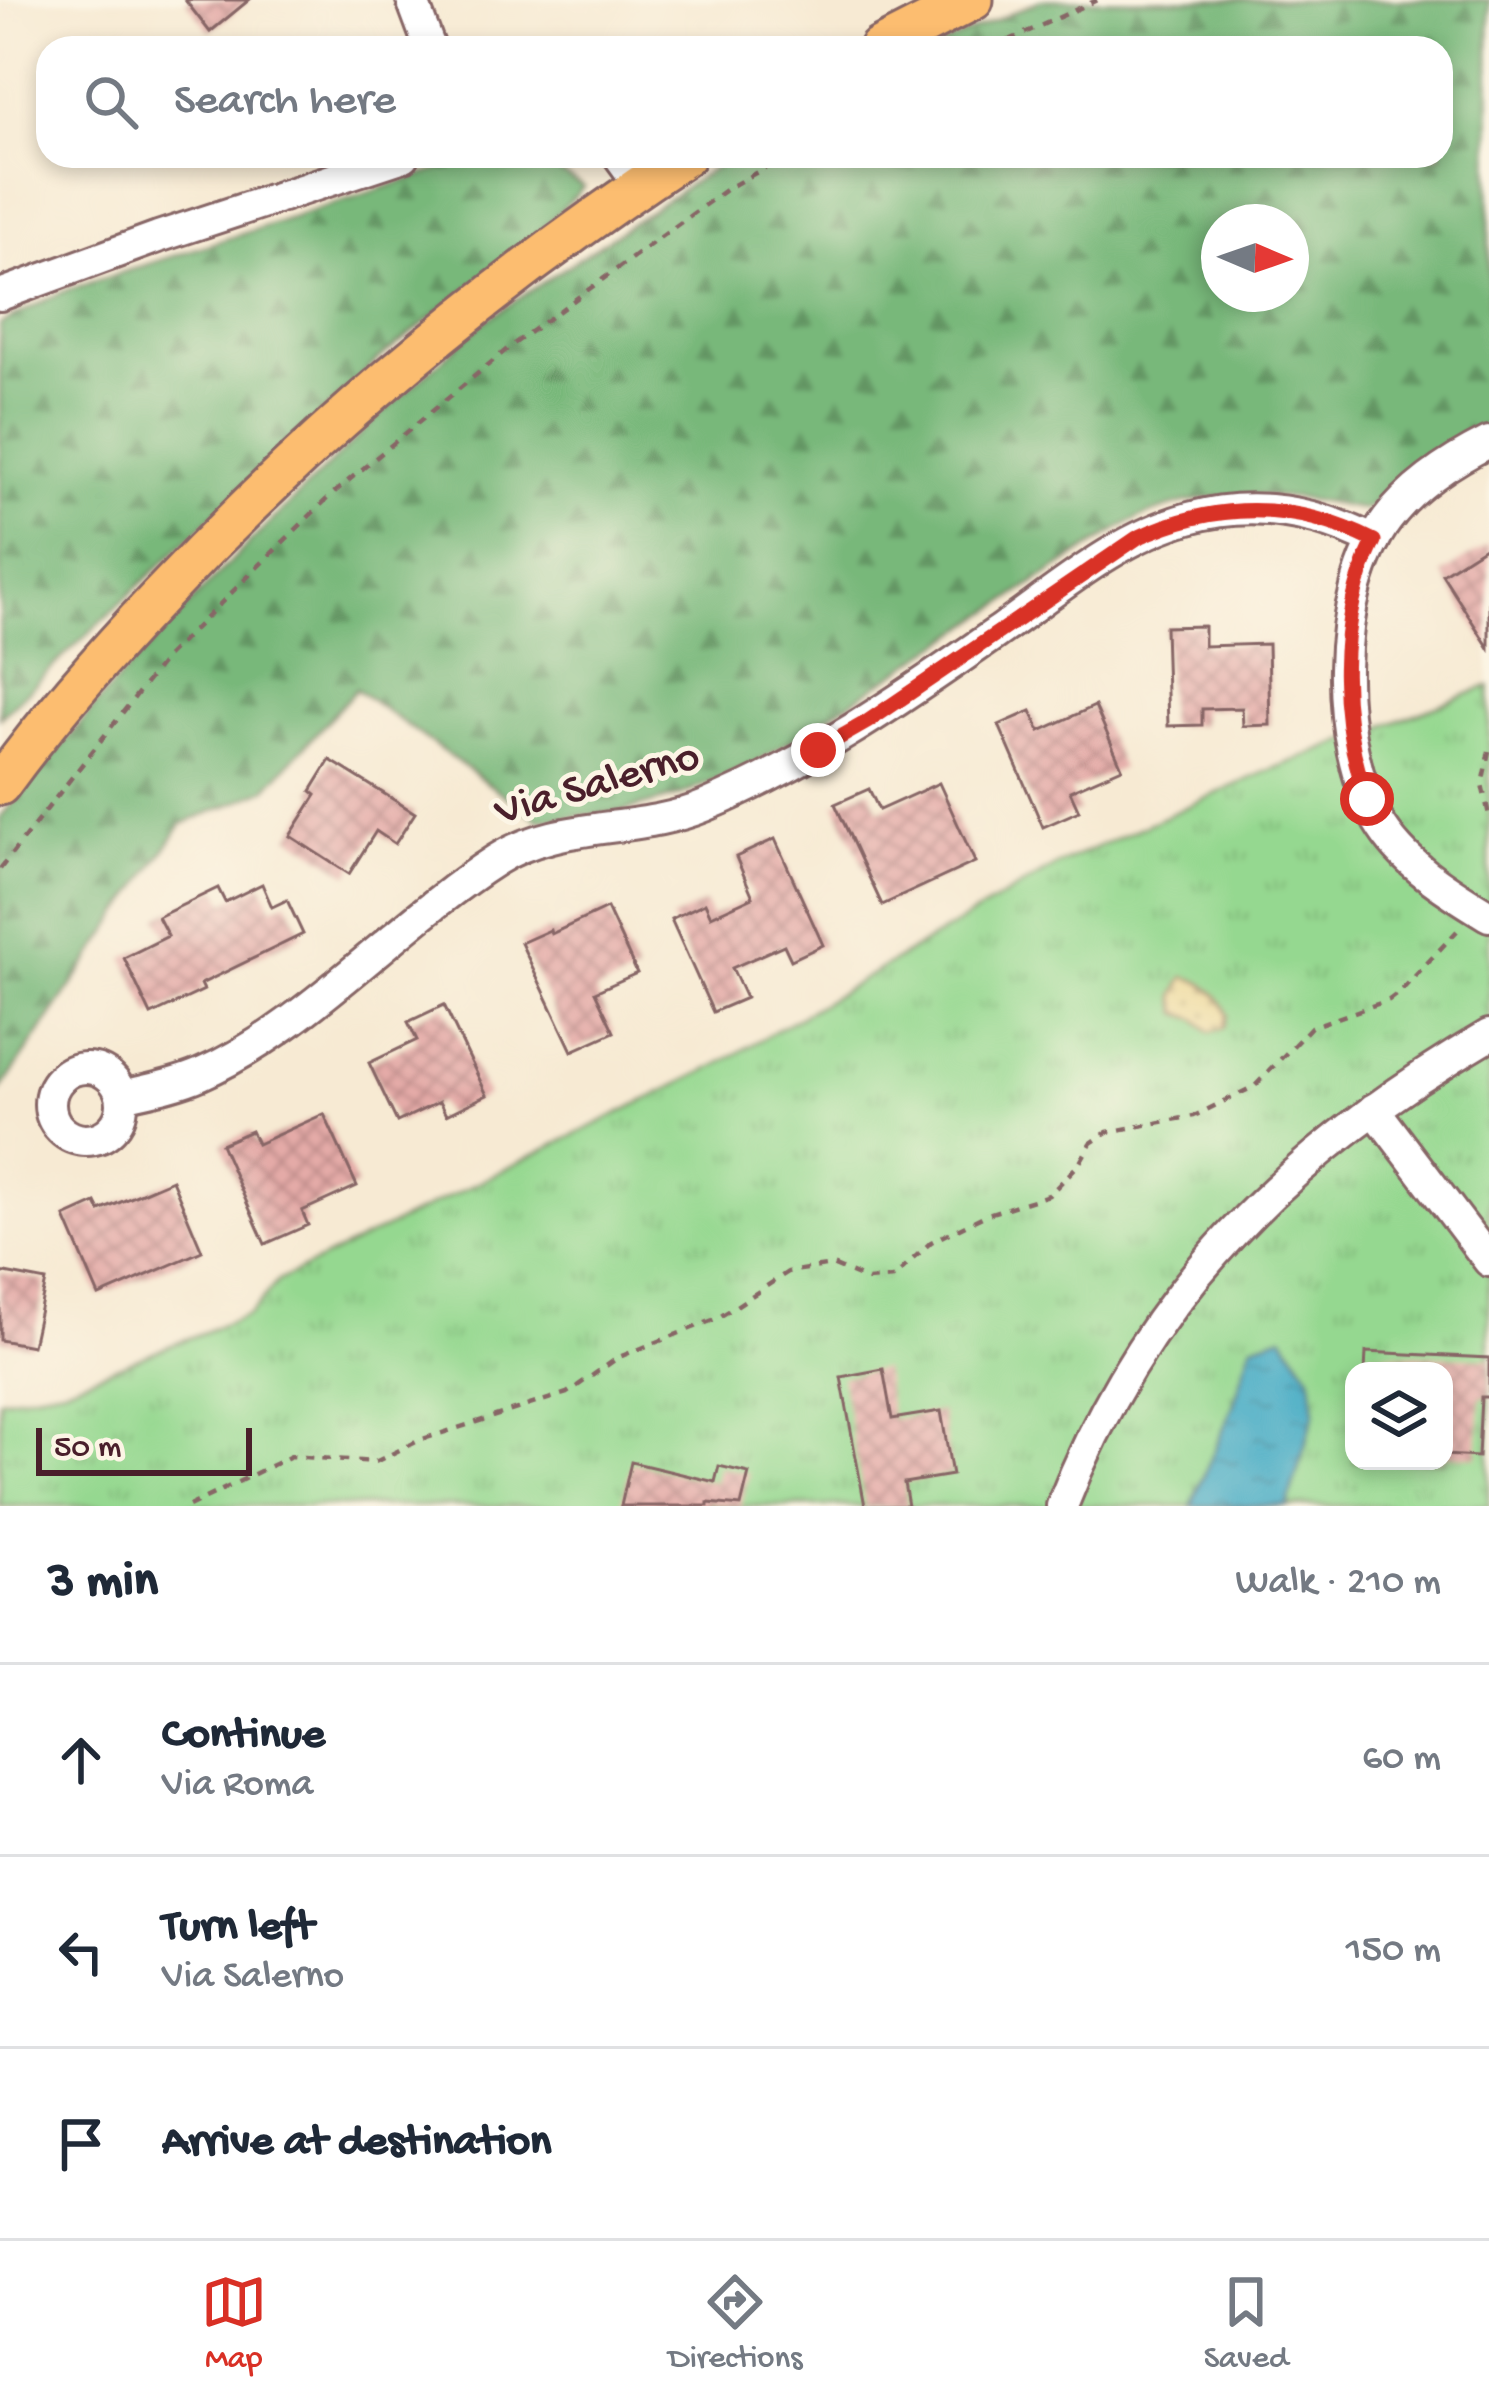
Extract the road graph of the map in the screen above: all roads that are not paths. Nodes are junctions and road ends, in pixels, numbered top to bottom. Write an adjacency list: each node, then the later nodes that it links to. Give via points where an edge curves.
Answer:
1 (412, 0): 3 (street)
2 (974, 0): 4 (main road)
3 (426, 36)
4 (903, 36)
5 (368, 168): 7 (street)
6 (630, 171): 10 (main road, via 298,457 126,632)
7 (0, 296)
8 (1489, 442): 9 (street, via 1423,482)
9 (1374, 541): 11 (street, via 1356,588 1347,652 1357,770 1396,846); 13 (street, Via Salerno, via 1323,518 1269,509 1214,512 1161,527 818,750 656,823 558,835 496,860 266,1036 200,1074)
10 (0, 785)
11 (1484, 914)
12 (1489, 1035): 14 (street)
13 (122, 1096)
14 (1374, 1109): 15 (street); 16 (street, via 1273,1190 1187,1285 1109,1402)
15 (1489, 1262)
16 (1062, 1506)

